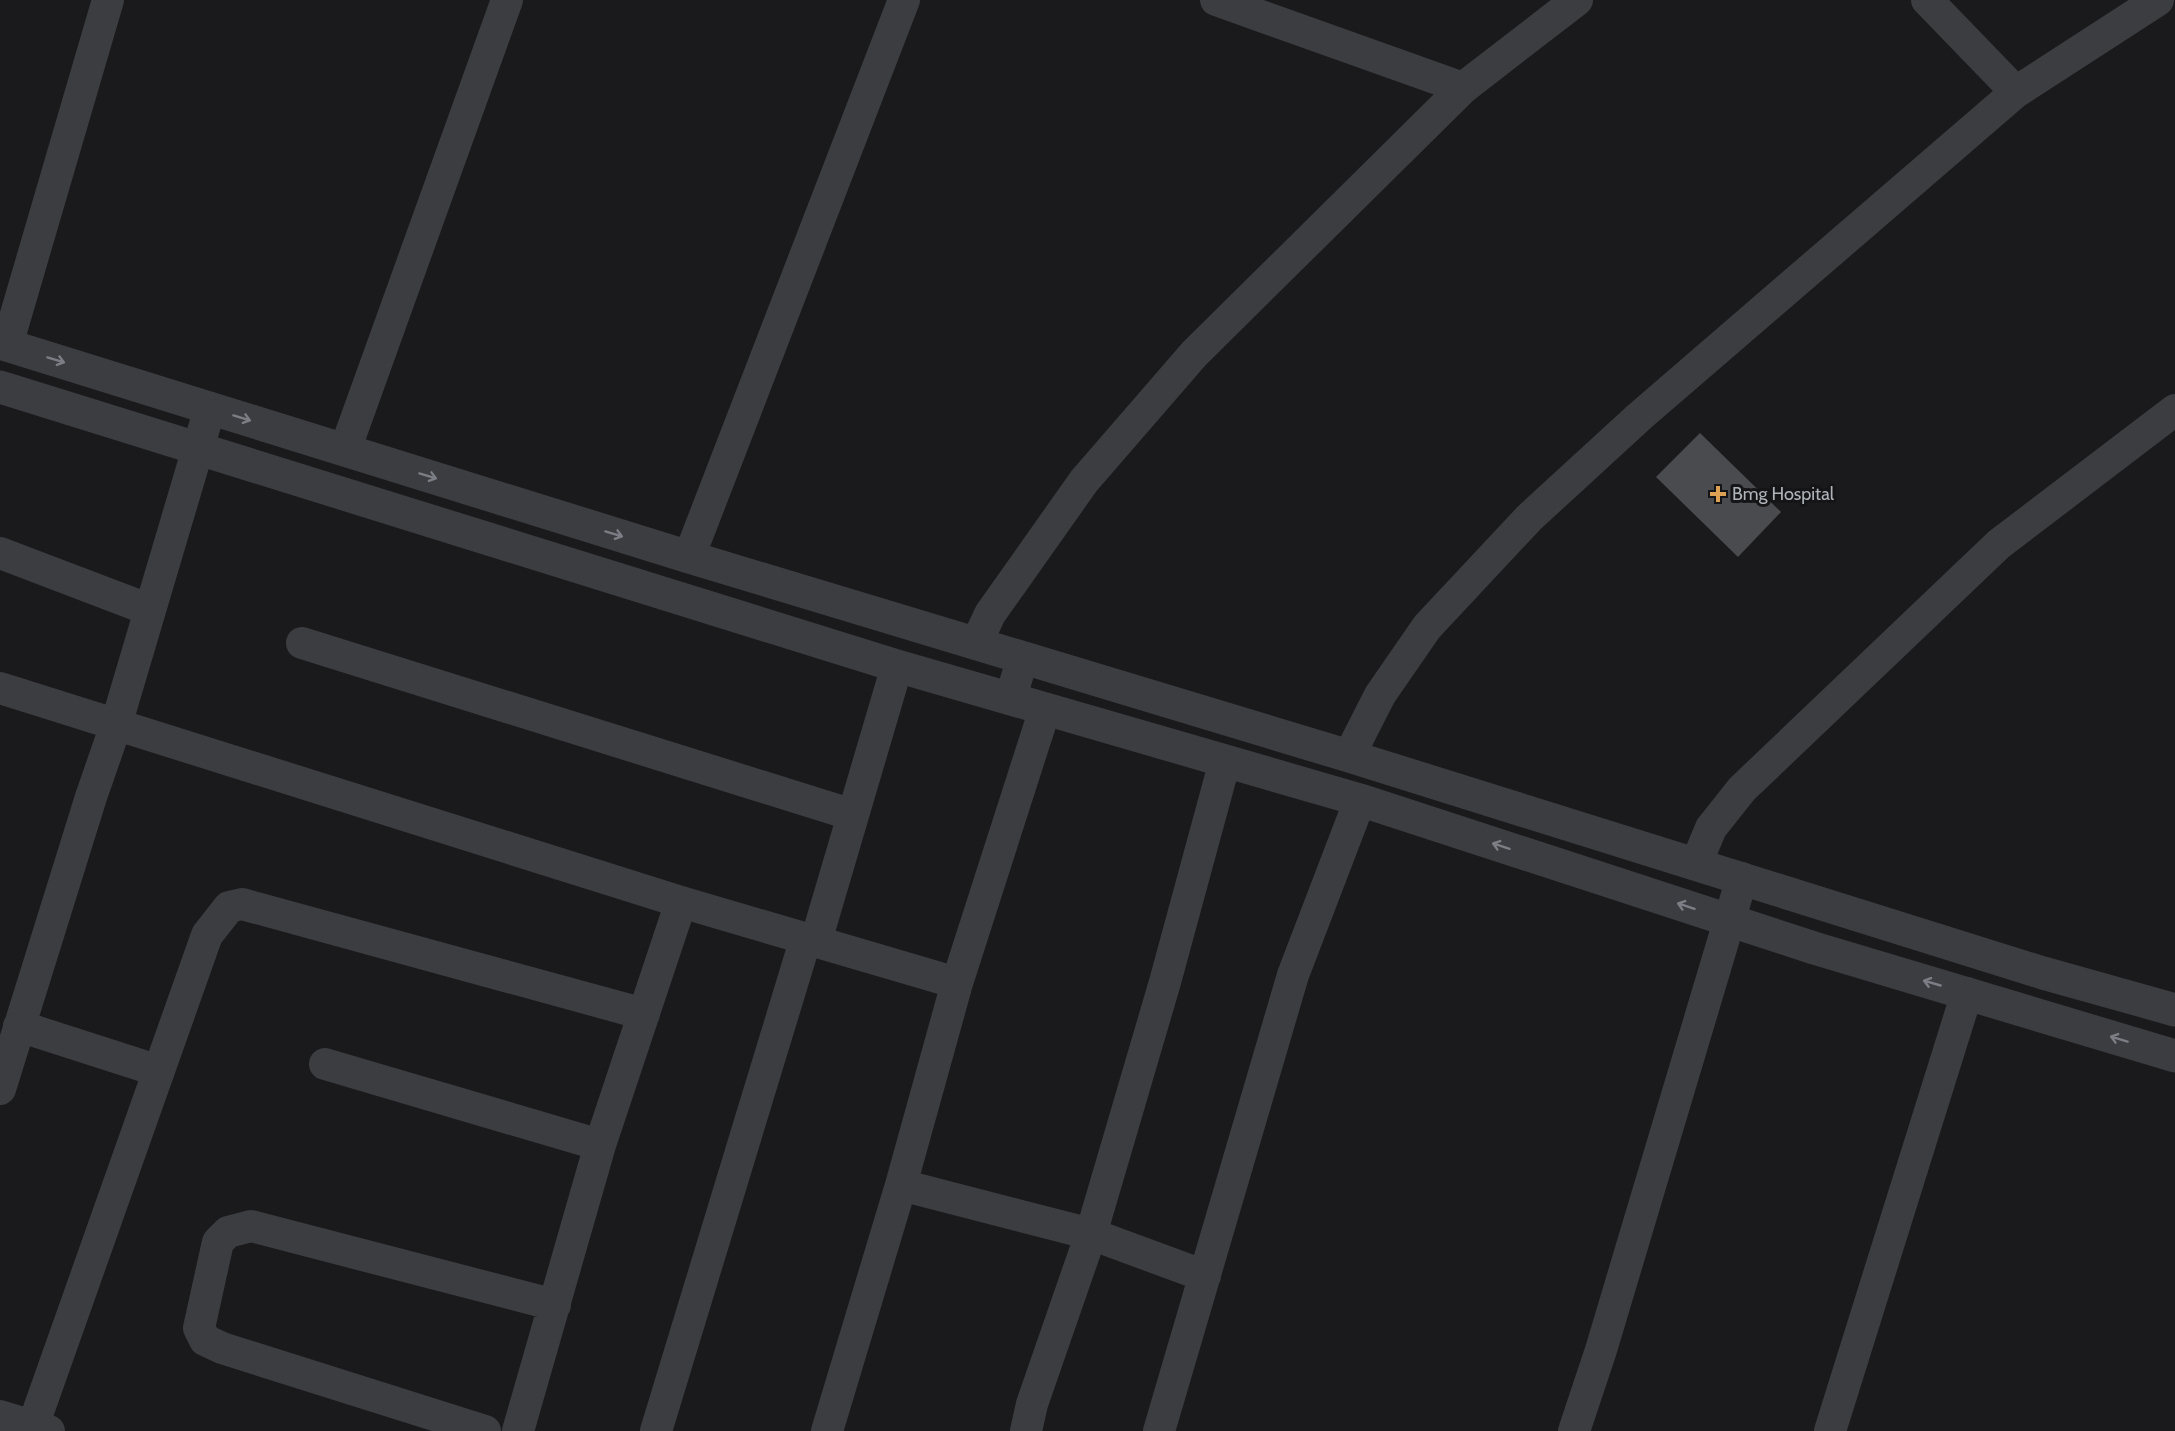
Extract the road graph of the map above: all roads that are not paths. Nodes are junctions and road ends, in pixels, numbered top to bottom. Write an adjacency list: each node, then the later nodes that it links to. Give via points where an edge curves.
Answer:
1 (108, 0): 10 (street)
2 (507, 0): 15 (street)
3 (904, 0): 17 (street)
4 (1216, 0): 8 (street)
5 (1577, 0): 8 (street)
6 (1927, 0): 9 (street)
7 (2158, 0): 9 (street)
8 (1463, 88): 20 (street, via 1194,354 1084,481 990,614)
9 (2016, 92): 27 (street, via 1639,417 1529,518 1427,627 1380,694)
10 (3, 344): 12 (street, one-way to 12)
11 (0, 387): 14 (street)
12 (210, 408): 14 (street); 15 (street, one-way to 15)
13 (2175, 410): 31 (street, via 1982,560 1742,789 1712,828)
14 (198, 449): 18 (street); 22 (street)
15 (345, 450): 17 (street, one-way to 17)
16 (0, 553): 18 (street)
17 (689, 557): 20 (street)
18 (150, 610): 26 (street)
19 (302, 643): 30 (street)
20 (976, 644): 21 (street)
21 (1023, 658): 24 (street); 27 (street)
22 (897, 666): 24 (street); 30 (street)
23 (0, 688): 26 (street)
24 (1010, 699): 25 (street)
25 (1046, 709): 28 (street); 36 (street)
26 (116, 725): 33 (street); 40 (street)
27 (1349, 756): 31 (street)
28 (1225, 761): 29 (street); 47 (street)
29 (1360, 800): 34 (street, one-way to 29); 48 (street, via 1293,975)
30 (853, 816): 35 (street)
31 (1696, 864): 32 (street)
32 (1742, 878): 34 (street); 38 (street, via 2043,973)
33 (681, 902): 35 (street); 39 (street)
34 (1729, 921): 37 (street, one-way to 34); 58 (street)
35 (811, 940): 36 (street); 54 (street)
36 (957, 983): 46 (street)
37 (1967, 993): 41 (street, one-way to 37); 59 (street)
38 (2175, 1010)
39 (644, 1014): 43 (street, via 242,904 229,907 207,935); 45 (street)
40 (19, 1026): 43 (street); 44 (street)
41 (2175, 1056)
42 (325, 1064): 45 (street)
43 (159, 1071): 51 (street)
44 (0, 1089)
45 (600, 1146): 49 (street)
46 (901, 1185): 47 (street); 55 (street)
47 (1091, 1234): 48 (street); 56 (street)
48 (1205, 1276): 57 (street)
49 (555, 1305): 52 (street, via 251,1226 228,1232 218,1242 199,1328 205,1340); 53 (street)
50 (0, 1416): 51 (street)
51 (41, 1428)
52 (485, 1431)
53 (518, 1431)
54 (656, 1431)
55 (827, 1431)
56 (1026, 1431)
57 (1159, 1431)
58 (1574, 1431)
59 (1830, 1431)

